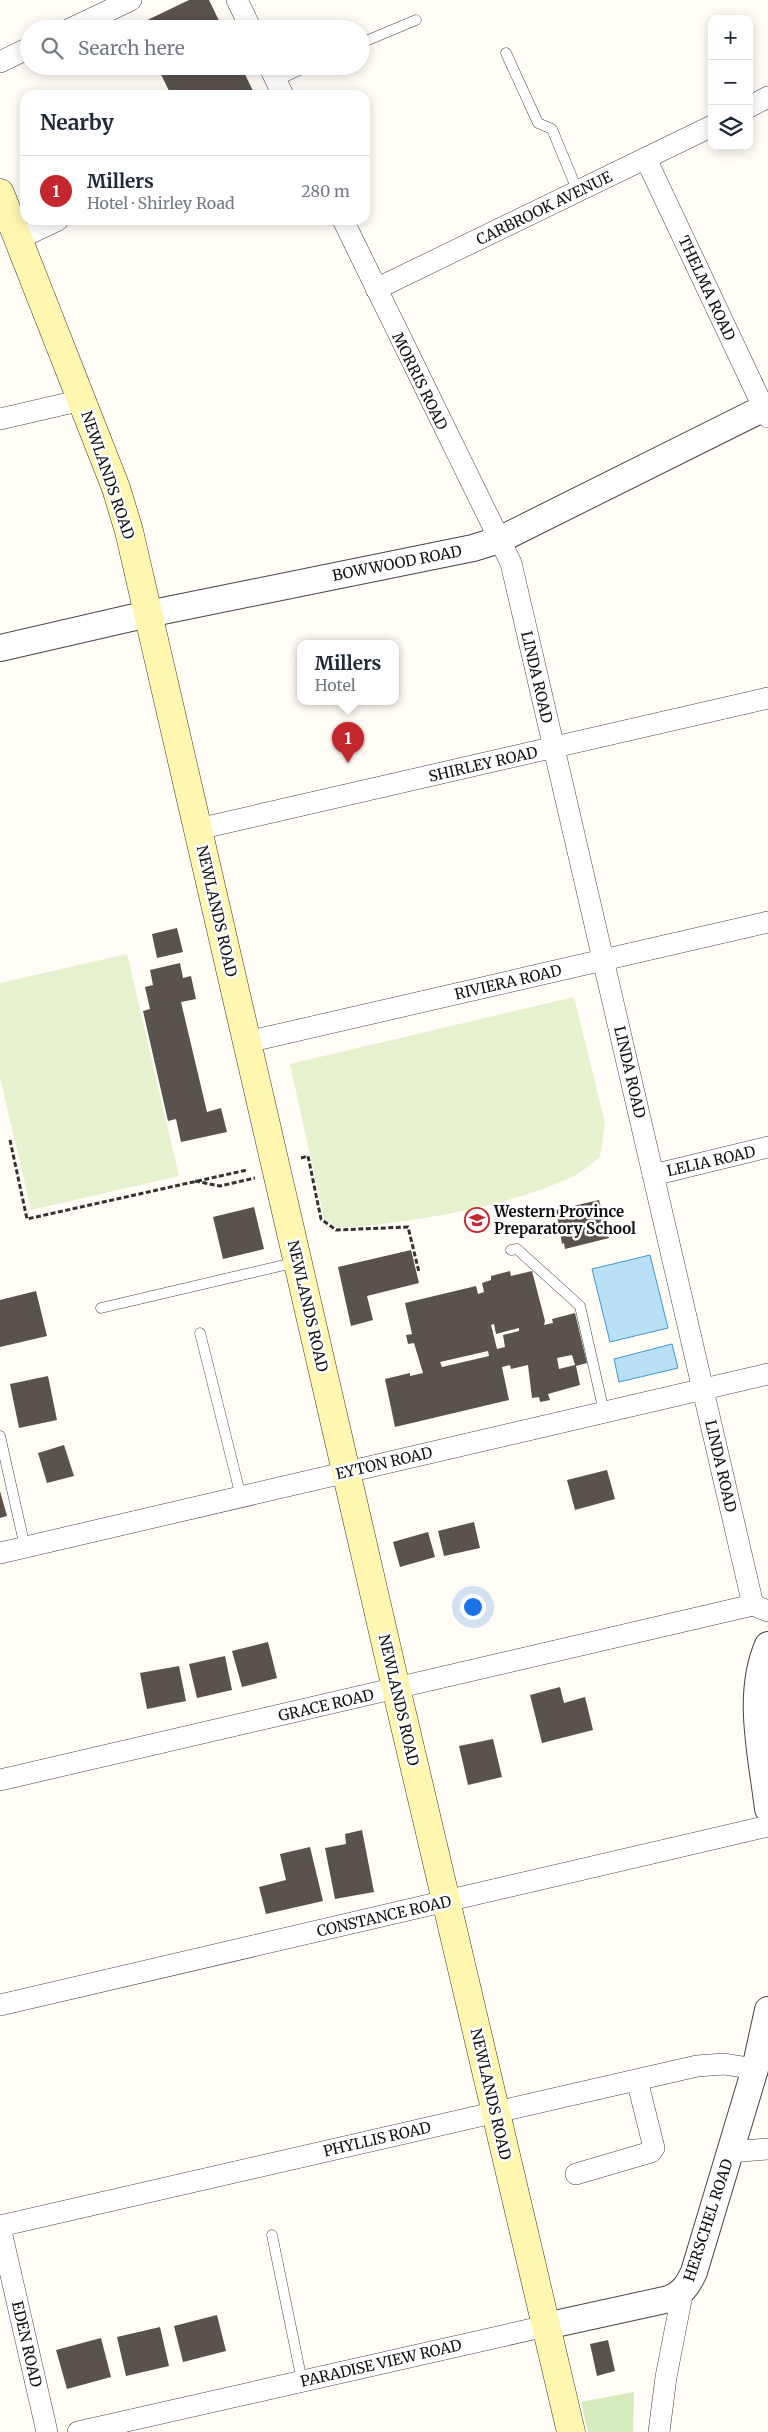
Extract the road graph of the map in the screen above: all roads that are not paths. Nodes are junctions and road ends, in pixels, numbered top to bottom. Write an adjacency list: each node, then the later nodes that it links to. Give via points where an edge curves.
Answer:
1 (131, 0): 3 (street)
2 (237, 0): 4 (street)
3 (89, 20)
4 (246, 20)
5 (416, 20): 6 (lane)
6 (370, 39)
7 (20, 52): 9 (street)
8 (506, 53): 16 (lane, via 538,123 552,129)
9 (0, 62)
10 (289, 75): 11 (lane)
11 (276, 81)
12 (768, 97): 13 (street)
13 (753, 105)
14 (708, 128): 15 (street, CARBROOK AVENUE)
15 (646, 159): 16 (street, CARBROOK AVENUE); 23 (street, THELMA ROAD)
16 (578, 192): 21 (street, CARBROOK AVENUE)
17 (0, 193): 20 (main road, NEWLANDS ROAD)
18 (47, 225): 20 (street)
19 (345, 225): 21 (street, MORRIS ROAD)
20 (18, 239): 22 (main road, NEWLANDS ROAD)
21 (376, 289): 25 (street, MORRIS ROAD)
22 (82, 400): 24 (street); 26 (main road, NEWLANDS ROAD, via 116,488)
23 (767, 410): 25 (street, BOWWOOD ROAD)
24 (0, 419)
25 (499, 540): 26 (street, BOWWOOD ROAD); 29 (street, LINDA ROAD, via 511,564)
26 (148, 614): 27 (street, BOWWOOD ROAD); 30 (main road, NEWLANDS ROAD)
27 (0, 648)
28 (768, 698): 29 (street, SHIRLEY ROAD)
29 (554, 748): 30 (street, SHIRLEY ROAD); 32 (street, LINDA ROAD)
30 (198, 829): 33 (main road, NEWLANDS ROAD)
31 (768, 922): 32 (street, RIVIERA ROAD)
32 (603, 960): 33 (street, RIVIERA ROAD); 35 (street, LINDA ROAD)
33 (247, 1042): 37 (main road, NEWLANDS ROAD)
34 (768, 1147): 35 (street, LELIA ROAD)
35 (653, 1175): 41 (street, LINDA ROAD)
36 (511, 1250): 42 (lane, via 517,1249 580,1306)
37 (298, 1262): 38 (lane); 44 (main road, NEWLANDS ROAD)
38 (101, 1308)
39 (200, 1333): 45 (lane)
40 (768, 1374): 41 (street, EYTON ROAD)
41 (704, 1388): 42 (street, EYTON ROAD); 48 (street, LINDA ROAD)
42 (604, 1412): 44 (street, EYTON ROAD)
43 (0, 1436): 46 (lane)
44 (346, 1472): 45 (street, EYTON ROAD); 50 (main road, NEWLANDS ROAD)
45 (241, 1497): 46 (street, EYTON ROAD)
46 (25, 1547): 47 (street, EYTON ROAD)
47 (0, 1553)
48 (760, 1608): 50 (street, GRACE ROAD)
49 (768, 1645): 52 (street, via 757,1695)
50 (396, 1688): 51 (street, GRACE ROAD); 54 (main road, NEWLANDS ROAD)
51 (0, 1780)
52 (768, 1809)
53 (768, 1826): 54 (street, CONSTANCE ROAD)
54 (446, 1901): 55 (street, CONSTANCE ROAD); 59 (main road, NEWLANDS ROAD)
55 (0, 2005)
56 (768, 2010): 57 (street, HERSCHEL ROAD)
57 (755, 2069): 58 (street, PHYLLIS ROAD, via 724,2064 697,2066); 61 (street, HERSCHEL ROAD)
58 (637, 2080): 59 (street, PHYLLIS ROAD); 62 (street, via 654,2148 651,2152)
59 (496, 2112): 63 (street, PHYLLIS ROAD); 66 (main road, NEWLANDS ROAD)
60 (768, 2149): 61 (street)
61 (730, 2152): 65 (street, HERSCHEL ROAD, via 694,2272)
62 (576, 2174)
63 (0, 2226): 68 (street, EDEN ROAD)
64 (272, 2235): 67 (lane)
65 (683, 2290): 66 (street, PARADISE VIEW ROAD, via 669,2299); 71 (street, HERSCHEL ROAD)
66 (546, 2326): 67 (street, PARADISE VIEW ROAD); 70 (main road, NEWLANDS ROAD)
67 (302, 2381): 69 (street, PARADISE VIEW ROAD)
68 (47, 2432)
69 (78, 2432)
70 (571, 2432)
71 (659, 2432)

